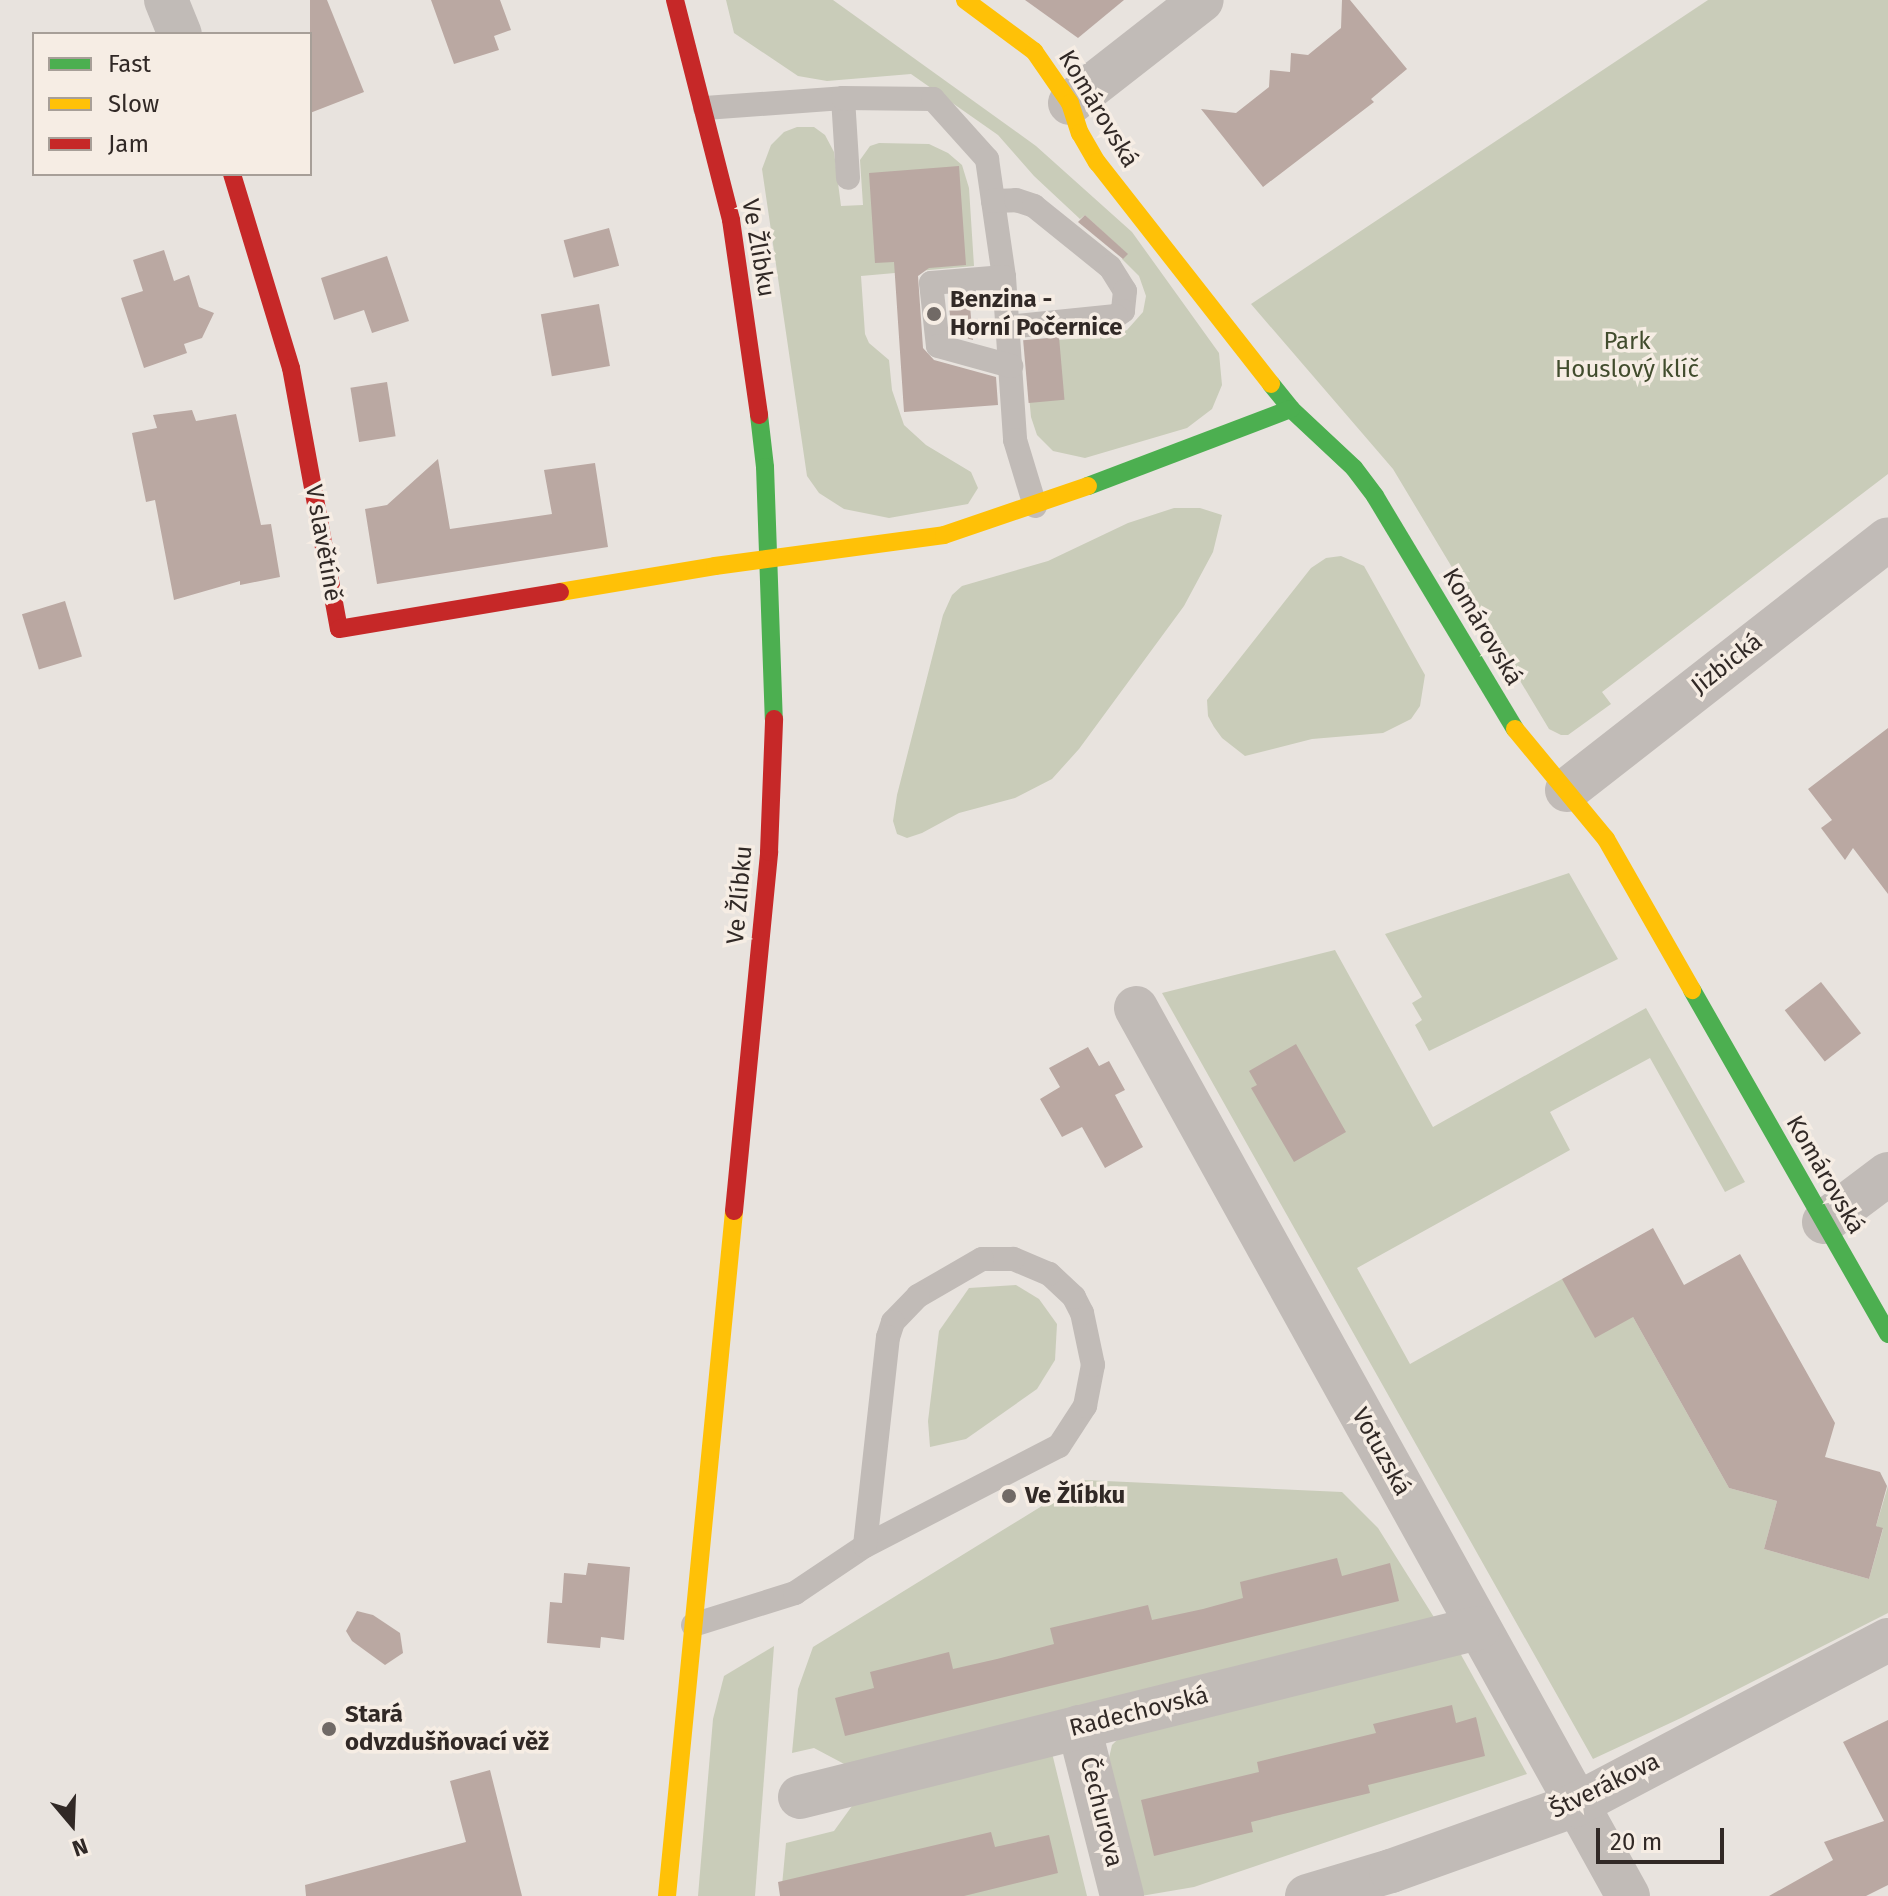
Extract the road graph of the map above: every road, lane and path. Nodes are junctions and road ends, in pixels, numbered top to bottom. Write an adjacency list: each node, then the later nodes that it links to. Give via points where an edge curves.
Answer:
1 (166, 0): 5 (street)
2 (675, 0): 8 (street, Ve Žlíbku)
3 (965, 0): 7 (street, Komárovská, via 1034,51)
4 (1202, 0): 7 (street)
5 (179, 32)
6 (843, 98): 8 (lane); 10 (lane); 11 (lane, via 933,99 987,159)
7 (1070, 103): 15 (street, Komárovská, via 1097,162)
8 (705, 108): 18 (street, Ve Žlíbku, via 731,220 751,349)
9 (233, 176): 18 (street, V slavětíně, via 291,368 339,629)
10 (848, 178)
11 (993, 201): 12 (lane); 13 (lane, via 1034,206 1110,267 1125,291 1123,311 1116,316)
12 (1004, 277): 13 (lane); 14 (lane, via 931,283 938,346)
13 (1008, 327): 14 (lane)
14 (1011, 366): 16 (lane, via 1015,440)
15 (1291, 409): 16 (street); 19 (street, Komárovská, via 1354,468 1375,496 1524,744)
16 (1035, 506): 18 (street, via 944,535)
17 (1888, 539): 19 (street, Jizbická)
18 (770, 558): 25 (street, Ve Žlíbku, via 774,712 769,852)
19 (1567, 790): 22 (street, Komárovská, via 1606,839)
20 (1136, 1008): 26 (street, Votuzská)
21 (1888, 1174): 22 (street)
22 (1824, 1222): 23 (street, Komárovská)
23 (1888, 1334)
24 (865, 1546): 24 (lane, via 1059,1446 1074,1426 1090,1383 1090,1346 1074,1297 1049,1274 1013,1259 982,1259 918,1296 893,1322); 25 (lane, via 795,1593)
25 (693, 1625): 31 (street, Ve Žlíbku)
26 (1478, 1628): 28 (street, Radechovská); 30 (street, Votuzská)
27 (1888, 1640): 30 (street, Štverákova)
28 (1079, 1727): 29 (street, Radechovská); 32 (street, Čechurova)
29 (800, 1797)
30 (1575, 1805): 33 (street, Štverákova); 34 (street, Votuzská)
31 (667, 1896)
32 (1122, 1896)
33 (1307, 1896)
34 (1628, 1896)

